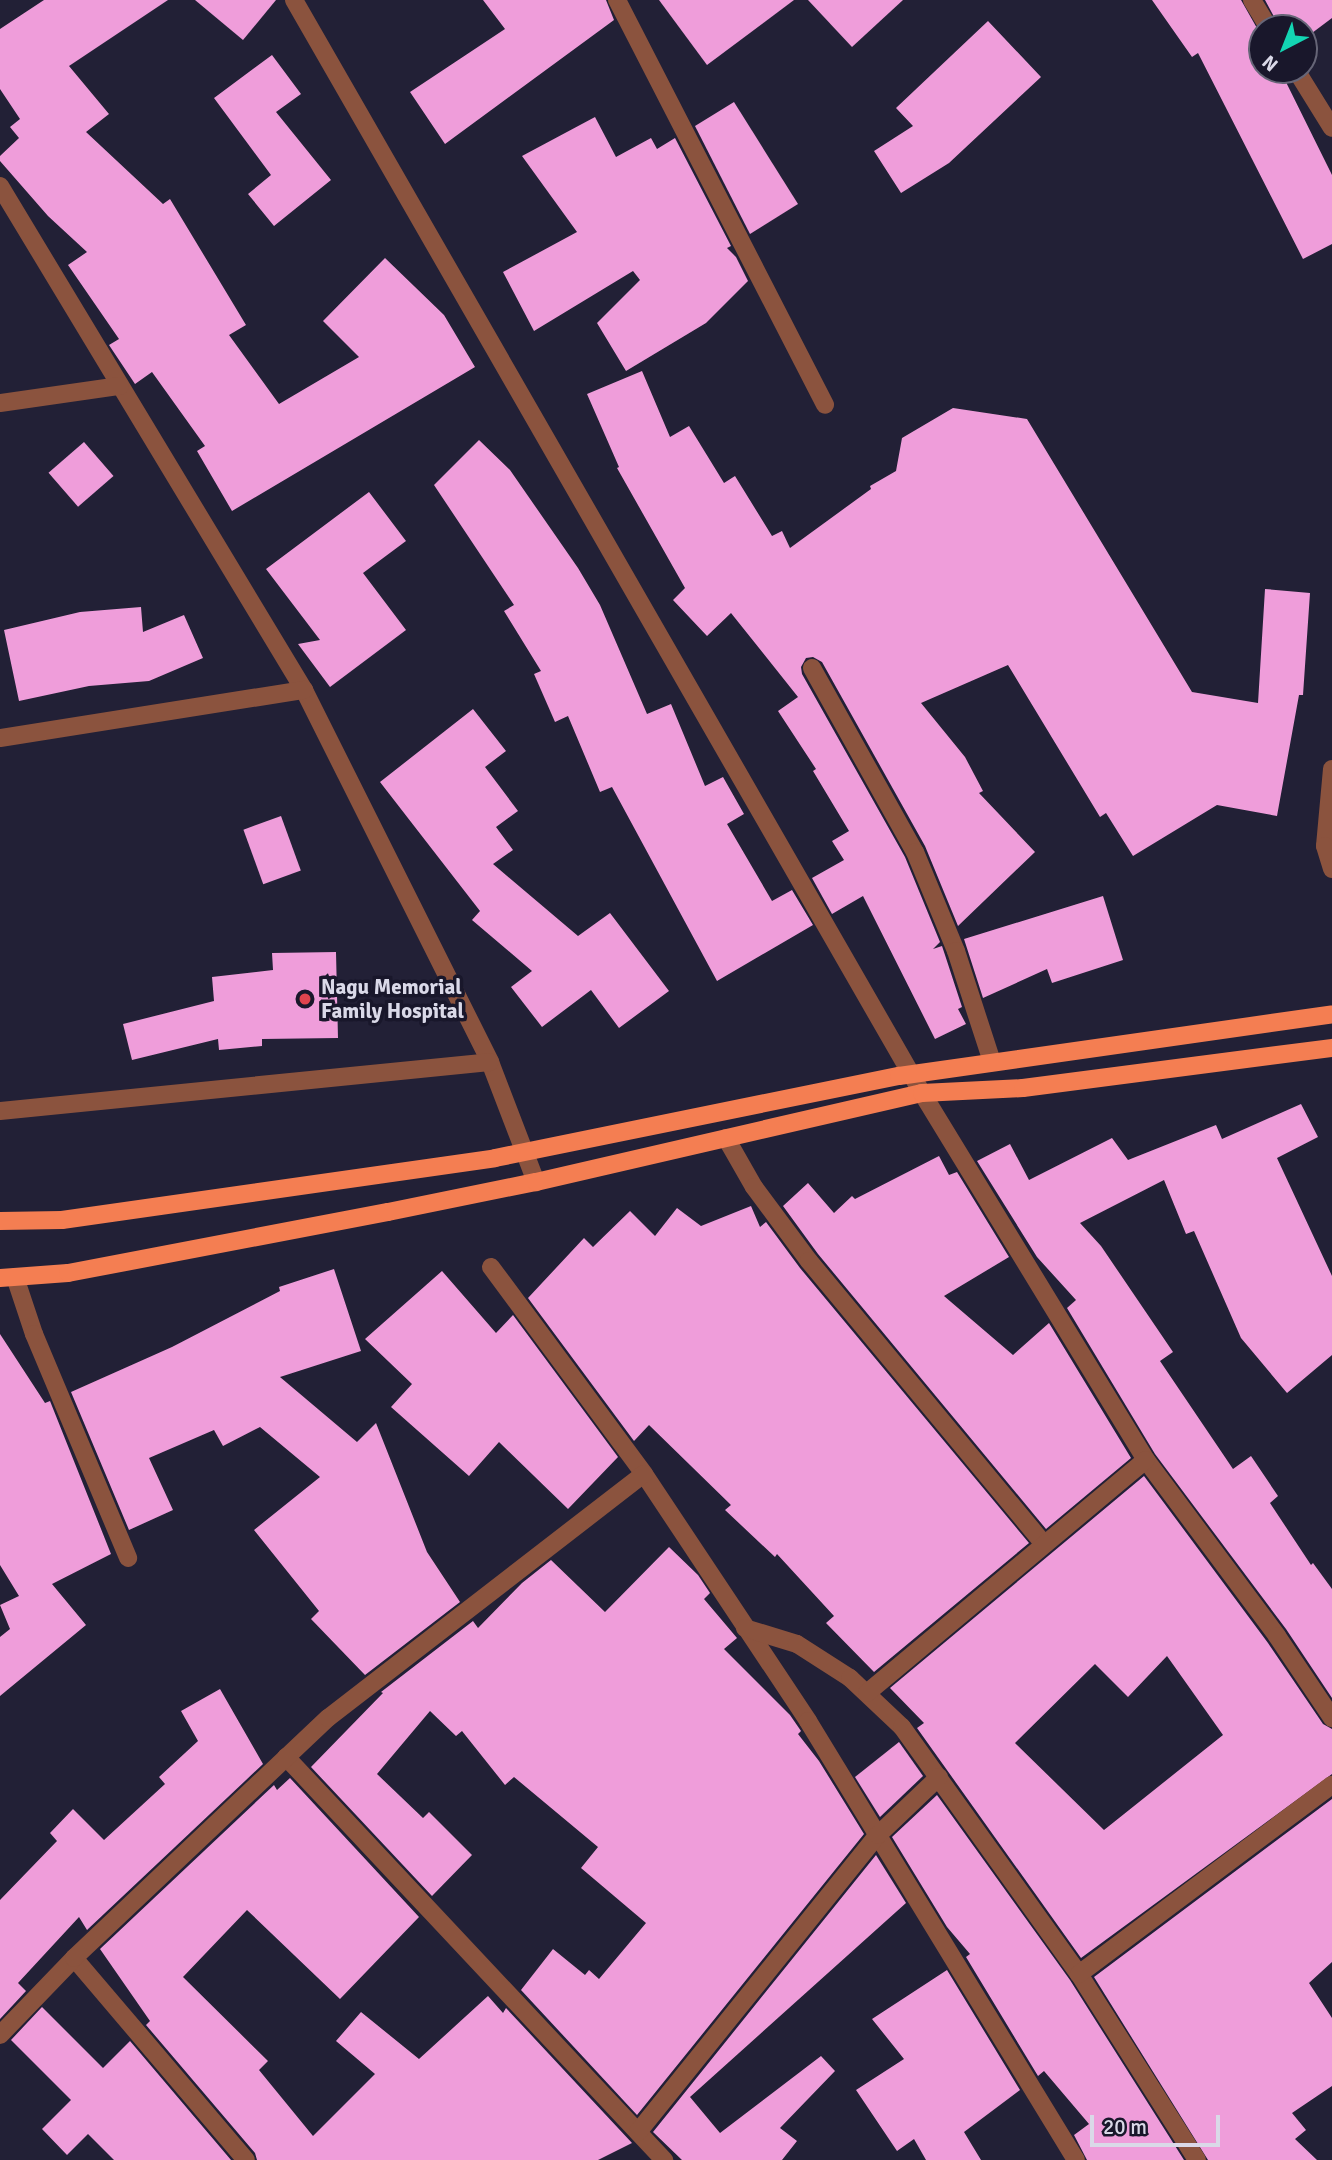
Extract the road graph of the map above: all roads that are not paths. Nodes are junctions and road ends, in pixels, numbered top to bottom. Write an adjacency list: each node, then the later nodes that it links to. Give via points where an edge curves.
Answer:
1 (294, 0): 18 (street)
2 (617, 0): 8 (street)
3 (1305, 84): 4 (street)
4 (1332, 128)
5 (0, 186): 6 (street)
6 (121, 386): 7 (street); 10 (street)
7 (0, 404)
8 (825, 405)
9 (812, 668): 17 (street, via 915,852 956,951)
10 (304, 690): 11 (street); 16 (street)
11 (0, 738)
12 (1332, 769): 13 (street, via 1325,846)
13 (1332, 869)
14 (1332, 1014): 17 (main road)
15 (1332, 1048): 19 (main road, via 1023,1088)
16 (490, 1062): 20 (street); 22 (street)
17 (992, 1062): 18 (main road)
18 (911, 1074): 19 (street); 22 (main road)
19 (922, 1093): 21 (main road); 27 (street)
20 (0, 1111)
21 (726, 1138): 23 (main road); 29 (street, via 754,1187 809,1261)
22 (524, 1152): 23 (street); 24 (main road, via 62,1220)
23 (536, 1182): 26 (main road, via 68,1273)
24 (0, 1221)
25 (491, 1267): 28 (street)
26 (8, 1277): 30 (street)
27 (1146, 1460): 29 (street); 33 (street)
28 (645, 1474): 31 (street); 34 (street, via 328,1718)
29 (1044, 1544): 32 (street)
30 (128, 1559)
31 (745, 1628): 32 (street, via 797,1644); 37 (street)
32 (867, 1693): 35 (street, via 902,1727)
33 (1332, 1718)
34 (286, 1757): 38 (street); 41 (street)
35 (939, 1777): 37 (street); 39 (street)
36 (1332, 1786): 39 (street)
37 (878, 1835): 41 (street); 44 (street)
38 (74, 1958): 40 (street); 42 (street)
39 (1079, 1974): 45 (street)
40 (0, 2035)
41 (638, 2132): 43 (street)
42 (246, 2160)
43 (664, 2160)
44 (1076, 2160)
45 (1197, 2160)

